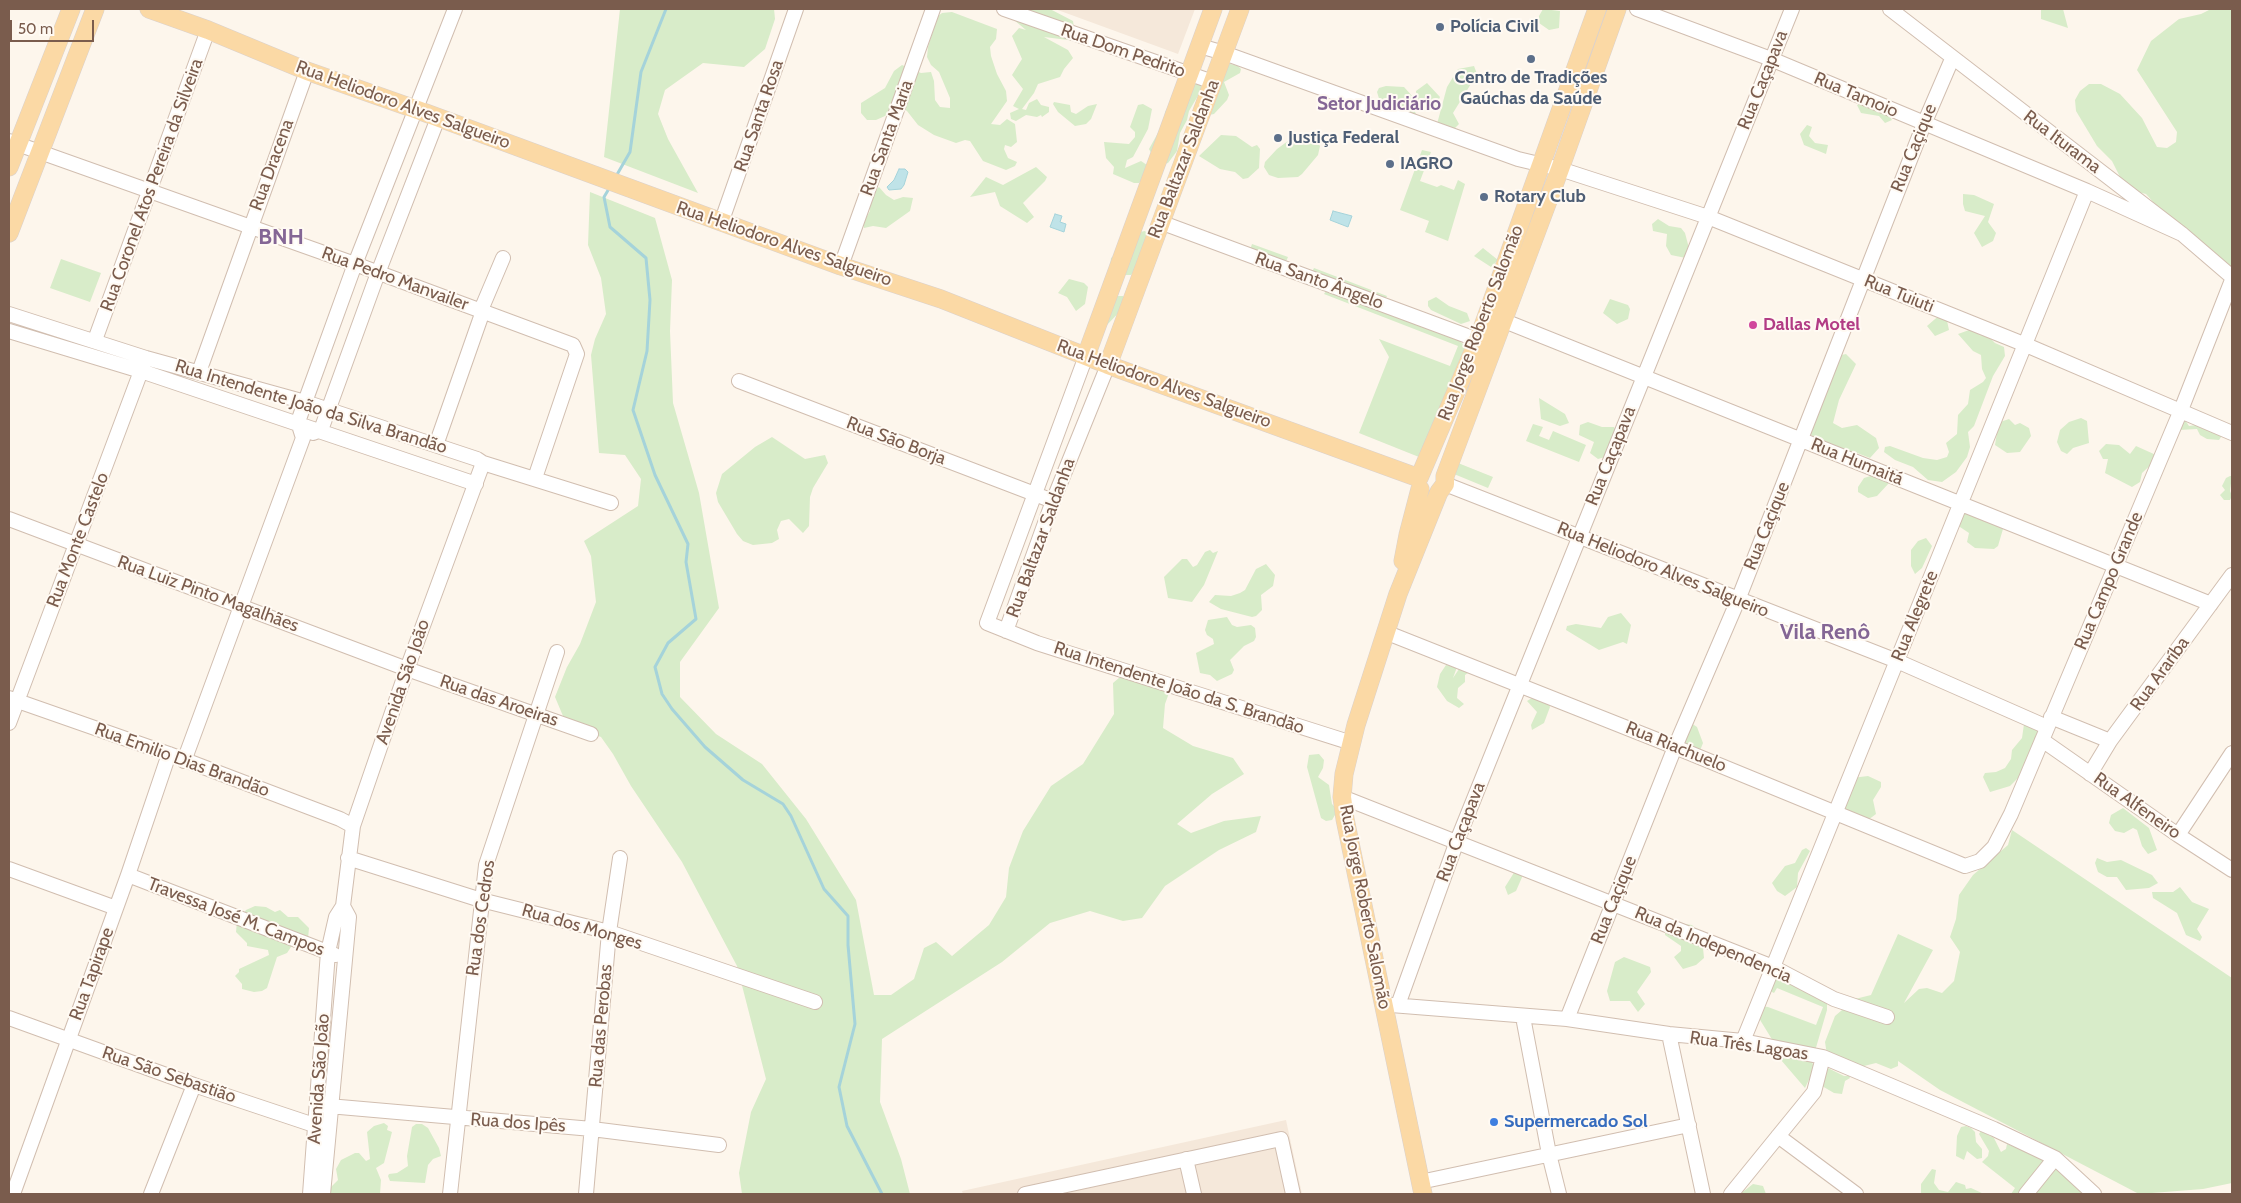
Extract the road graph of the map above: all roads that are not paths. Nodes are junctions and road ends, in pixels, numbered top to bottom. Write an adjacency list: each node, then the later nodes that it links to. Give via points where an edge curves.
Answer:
1 (71, 9): 26 (main road)
2 (95, 9): 27 (main road)
3 (149, 9): 15 (main road, Rua Heliodoro Alves Salgueiro)
4 (455, 9): 23 (street)
5 (796, 9): 35 (street, Rua Santa Rosa)
6 (933, 9): 41 (street, Rua Santa Maria)
7 (1004, 9): 21 (street, Rua Dom Pedrito)
8 (1213, 9): 16 (main road, Rua Baltazar Saldanha)
9 (1240, 9): 17 (main road, Rua Baltazar Saldanha)
10 (1597, 9): 28 (main road, Rua Jorge Roberto Salomão)
11 (1617, 9): 30 (main road, Rua Jorge Roberto Salomão)
12 (1637, 9): 18 (street, Rua Tamoio)
13 (1792, 9): 18 (street, Rua Caçapava)
14 (1890, 9): 19 (street, Rua Iturama)
15 (208, 30): 20 (main road, Rua Heliodoro Alves Salgueiro); 32 (street, Rua Coronel Atos Pereira da Silveira)
16 (1200, 46): 17 (street, Rua Tuiuti); 21 (main road, Rua Baltazar Saldanha)
17 (1224, 53): 22 (main road, Rua Baltazar Saldanha); 28 (street, Rua Tuiuti, via 1509,156)
18 (1771, 59): 25 (street, Rua Tamoio); 33 (street, Rua Caçapava)
19 (1952, 59): 25 (street, Rua Caçique); 38 (street, Rua Iturama)
20 (307, 71): 23 (main road, Rua Heliodoro Alves Salgueiro); 36 (street, Rua Dracena)
21 (1188, 74): 22 (street, Rua Dom Pedrito); 52 (main road, Rua Baltazar Saldanha)
22 (1213, 82): 34 (main road, Rua Baltazar Saldanha)
23 (415, 109): 24 (main road, Rua Heliodoro Alves Salgueiro); 40 (street)
24 (438, 118): 35 (main road, Rua Heliodoro Alves Salgueiro); 42 (street)
25 (1924, 124): 31 (street, Rua Tamoio); 44 (street, Rua Caçique)
26 (13, 142): 27 (street, Rua Pedro Manvailer); 29 (main road)
27 (38, 152): 32 (street, Rua Pedro Manvailer); 37 (main road)
28 (1541, 164): 30 (street, Rua Tuiuti); 50 (main road, Rua Jorge Roberto Salomão)
29 (9, 167)
30 (1560, 169): 33 (street, Rua Tuiuti); 47 (main road, Rua Jorge Roberto Salomão)
31 (2087, 191): 38 (street, Rua Tamoio); 51 (street, Rua Alegrete)
32 (149, 192): 36 (street, Rua Pedro Manvailer); 49 (street, Rua Coronel Atos Pereira da Silveira)
33 (1708, 217): 44 (street, Rua Tuiuti); 57 (street, Rua Caçapava)
34 (1160, 222): 50 (street, Rua Santo Ângelo); 54 (main road, Rua Baltazar Saldanha)
35 (721, 223): 41 (main road, Rua Heliodoro Alves Salgueiro)
36 (249, 227): 40 (street, Rua Pedro Manvailer); 56 (street, Rua Dracena)
37 (9, 233)
38 (2182, 234): 43 (street, Rua Iturama)
39 (503, 258): 45 (street)
40 (355, 264): 42 (street, Rua Pedro Manvailer); 59 (street)
41 (841, 266): 52 (main road, Rua Heliodoro Alves Salgueiro, via 941,299)
42 (378, 273): 45 (street, Rua Pedro Manvailer); 60 (street)
43 (2232, 278): 61 (street, Rua Campo Grande)
44 (1862, 280): 51 (street, Rua Tuiuti); 66 (street, Rua Caçique)
45 (482, 311): 67 (street); 69 (street, Rua Pedro Manvailer, via 576,348 577,354)
46 (9, 314): 49 (street, Rua Intendente João da Silva Brandão)
47 (1502, 320): 57 (street, Rua Humaitá); 72 (main road, Rua Jorge Roberto Salomão)
48 (9, 332): 55 (street, Rua Intendente João da Silva Brandão)
49 (95, 340): 53 (street, Rua Intendente João da Silva Brandão)
50 (1478, 340): 70 (main road, Rua Jorge Roberto Salomão)
51 (2026, 345): 61 (street, Rua Tuiuti); 76 (street, Rua Alegrete)
52 (1086, 356): 54 (main road, Rua Heliodoro Alves Salgueiro); 73 (street, Rua Baltazar Saldanha)
53 (146, 358): 55 (street, Rua Monte Castelo); 56 (street, Rua Intendente João da Silva Brandão)
54 (1108, 365): 70 (main road, Rua Heliodoro Alves Salgueiro); 74 (street, Rua Baltazar Saldanha)
55 (141, 371): 62 (street, Rua Intendente João da Silva Brandão); 79 (street, Rua Monte Castelo)
56 (199, 372): 59 (street, Rua Intendente João da Silva Brandão)
57 (1642, 378): 66 (street, Rua Humaitá); 78 (street, Rua Caçapava)
58 (739, 381): 73 (street, Rua São Borja)
59 (305, 402): 60 (street, Rua Intendente João da Silva Brandão); 62 (street)
60 (328, 409): 63 (street); 67 (street, Rua Intendente João da Silva Brandão)
61 (2181, 410): 64 (street, Rua Tuiuti); 80 (street, Rua Campo Grande)
62 (298, 422): 63 (street, Rua Intendente João da Silva Brandão); 65 (street)
63 (321, 430): 65 (street); 71 (street, Rua Intendente João da Silva Brandão)
64 (2232, 433)
65 (303, 438): 86 (street)
66 (1801, 440): 76 (street, Rua Humaitá); 84 (street, Rua Caçique)
67 (436, 445): 68 (street, Rua Intendente João da Silva Brandão)
68 (484, 463): 69 (street, Rua Intendente João da Silva Brandão); 71 (street, Avenida São João)
69 (535, 478): 75 (street, Rua Intendente João da Silva Brandão)
70 (1420, 479): 72 (main road, via 1430,495); 72 (main road, via 1432,468 1438,469); 83 (main road, Rua Jorge Roberto Salomão)
71 (476, 484): 91 (street, Avenida São João)
72 (1443, 484): 78 (street, Rua Heliodoro Alves Salgueiro); 83 (main road, Rua Jorge Roberto Salomão)
73 (1036, 495): 74 (street, Rua São Borja); 87 (street, Rua Baltazar Saldanha, via 987,623)
74 (1053, 501): 87 (street, Rua Baltazar Saldanha)
75 (611, 503)
76 (1960, 504): 80 (street, Rua Humaitá); 90 (street, Rua Alegrete)
77 (9, 519): 79 (street, Rua Luiz Pinto Magalhães)
78 (1579, 536): 84 (street, Rua Heliodoro Alves Salgueiro); 92 (street, Rua Caçapava)
79 (77, 546): 86 (street, Rua Luiz Pinto Magalhães); 93 (street, Rua Monte Castelo)
80 (2116, 566): 85 (street, Rua Humaitá); 96 (street, Rua Campo Grande)
81 (2232, 575): 82 (street, Rua Araríba)
82 (2228, 589): 85 (street, Rua Araríba)
83 (1398, 594): 88 (main road, Rua Jorge Roberto Salomão)
84 (1738, 600): 90 (street, Rua Heliodoro Alves Salgueiro); 100 (street, Rua Caçique)
85 (2211, 604): 98 (street, Rua Araríba)
86 (240, 606): 91 (street, Rua Luiz Pinto Magalhães); 103 (street)
87 (1006, 631): 99 (street, Rua Intendente João da S. Brandão)
88 (1385, 632): 92 (street, Rua Riachuelo); 99 (main road, Rua Jorge Roberto Salomão)
89 (557, 652): 94 (street, Rua dos Cedros)
90 (1897, 661): 96 (street, Rua Heliodoro Alves Salgueiro); 106 (street, Rua Alegrete)
91 (407, 669): 94 (street, Rua das Aroeiras); 107 (street, Avenida São João)
92 (1519, 686): 100 (street, Rua Riachuelo); 109 (street, Rua Caçapava)
93 (12, 699): 95 (street, Rua Monte Castelo); 102 (street, Rua Emilio Dias Brandão)
94 (536, 714): 97 (street, Rua das Aroeiras); 116 (street, Rua dos Cedros, via 486,865)
95 (9, 723)
96 (2047, 728): 98 (street, Rua Heliodoro Alves Salgueiro); 104 (street, Rua Alfeneiro); 112 (street, Rua Campo Grande, via 2012,814 1994,847 1980,862)
97 (591, 734)
98 (2110, 742): 104 (street, Rua Araríba)
99 (1352, 743): 105 (main road, Rua Jorge Roberto Salomão)
100 (1675, 747): 106 (street, Rua Riachuelo); 117 (street, Rua Caçique)
101 (2232, 753): 108 (street)
102 (169, 754): 103 (street, Rua Emilio Dias Brandão); 115 (street, Rua Tapirape)
103 (184, 761): 107 (street, Rua Emilio Dias Brandão)
104 (2090, 774): 108 (street, Rua Alfeneiro)
105 (1342, 798): 109 (street, Rua da Independencia); 125 (main road, Rua Jorge Roberto Salomão)
106 (1836, 812): 112 (street, Rua Riachuelo); 123 (street, Rua Alegrete)
107 (353, 826): 110 (street, Avenida São João)
108 (2178, 835): 114 (street, Rua Alfeneiro)
109 (1457, 842): 117 (street, Rua da Independencia); 125 (street, Rua Caçapava)
110 (348, 858): 116 (street, Rua dos Monges); 118 (street, Avenida São João)
111 (620, 858): 120 (street, Rua das Perobas)
112 (1965, 866)
113 (9, 869): 119 (street)
114 (2232, 870)
115 (128, 875): 119 (street, Rua Tapirape); 121 (street, Travessa José M. Campos)
116 (482, 900): 120 (street, Rua dos Monges); 137 (street, Rua dos Cedros)
117 (1613, 903): 123 (street, Rua da Independencia); 129 (street, Rua Caçique)
118 (343, 906): 121 (street, Avenida São João, via 336,917); 122 (street, Avenida São João, via 349,917)
119 (116, 908): 131 (street, Rua Tapirape)
120 (609, 932): 124 (street, Rua dos Monges); 140 (street, Rua das Perobas)
121 (328, 952): 122 (street, Travessa José M. Campos); 135 (street, Avenida São João)
122 (344, 959): 136 (street, Avenida São João)
123 (1773, 967): 127 (street, Rua da Independencia, via 1834,999); 132 (street, Rua Alegrete)
124 (815, 1002)
125 (1392, 1005): 126 (street, Rua Três Lagoas); 146 (main road, Rua Jorge Roberto Salomão)
126 (1523, 1016): 129 (street, Rua Três Lagoas); 143 (street)
127 (1887, 1017)
128 (9, 1018): 131 (street, Rua São Sebastião)
129 (1566, 1019): 130 (street, Rua Três Lagoas)
130 (1669, 1034): 132 (street, Rua Três Lagoas); 138 (street)
131 (68, 1040): 134 (street, Rua São Sebastião); 147 (street, Rua Tapirape)
132 (1743, 1041): 133 (street, Rua Três Lagoas)
133 (1823, 1057): 141 (street, via 1814,1092); 144 (street, Rua Três Lagoas)
134 (194, 1084): 139 (street, Rua São Sebastião); 148 (street)
135 (318, 1105): 136 (street, Rua dos Ipês); 139 (street, Avenida São João)
136 (332, 1107): 137 (street, Rua dos Ipês); 139 (street, Avenida São João)
137 (457, 1118): 140 (street, Rua dos Ipês); 151 (street, Rua dos Cedros)
138 (1689, 1126): 143 (street); 157 (street)
139 (323, 1128): 149 (street, Avenida São João); 150 (street, Avenida São João)
140 (592, 1129): 142 (street, Rua dos Ipês); 152 (street, Rua das Perobas)
141 (1778, 1136): 158 (street); 159 (street)
142 (719, 1145)
143 (1549, 1154): 146 (street); 156 (street)
144 (2055, 1158): 160 (street); 161 (street, Rua Três Lagoas)
145 (1186, 1159): 153 (street); 154 (street); 155 (street, via 1281,1139)
146 (1422, 1188)
147 (13, 1194)
148 (151, 1194)
149 (310, 1194)
150 (324, 1194)
151 (450, 1194)
152 (586, 1194)
153 (1025, 1194)
154 (1194, 1194)
155 (1293, 1194)
156 (1560, 1194)
157 (1703, 1194)
158 (1731, 1194)
159 (1856, 1194)
160 (2026, 1194)
161 (2094, 1194)

